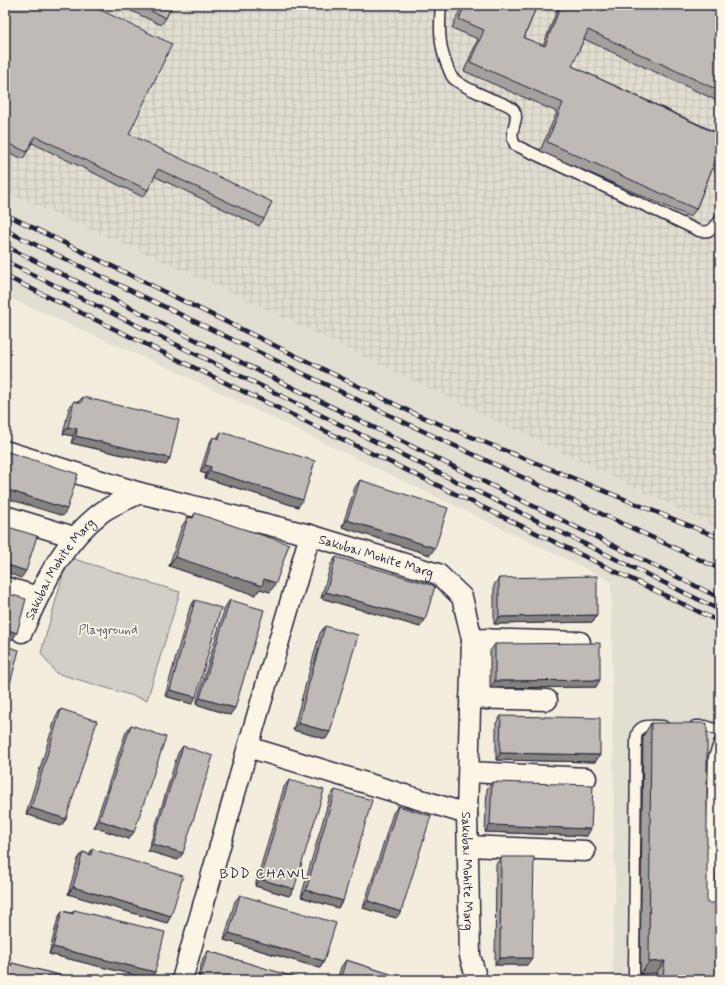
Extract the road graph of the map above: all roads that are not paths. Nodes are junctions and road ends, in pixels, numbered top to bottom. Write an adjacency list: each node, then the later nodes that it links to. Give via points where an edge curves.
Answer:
1 (441, 5): 2 (lane, via 442,55 453,78 469,89 514,110 517,118 512,139 515,145 699,231 712,230)
2 (720, 220)
3 (5, 451): 4 (street)
4 (140, 493): 6 (street, Sakubai Mohite Marg); 7 (street, Sakubai Mohite Marg, via 103,511)
5 (5, 516): 7 (street)
6 (310, 535): 11 (street, Sakubai Mohite Marg, via 438,574 462,597); 17 (street)
7 (74, 537): 9 (street, Sakubai Mohite Marg, via 48,575)
8 (5, 587): 9 (street)
9 (38, 597): 10 (street, Sakubai Mohite Marg)
10 (22, 632)
11 (479, 639): 12 (street); 13 (street, Sakubai Mohite Marg)
12 (580, 642)
13 (478, 699): 14 (street); 18 (street, Sakubai Mohite Marg)
14 (547, 700)
15 (720, 731): 26 (lane, via 706,726 644,726 636,732)
16 (720, 741): 23 (lane, via 714,756 710,894 713,904)
17 (248, 747): 20 (street); 24 (street)
18 (468, 772): 19 (street); 20 (street, Sakubai Mohite Marg)
19 (586, 778)
20 (467, 814): 21 (street, Sakubai Mohite Marg)
21 (468, 846): 22 (street); 25 (street, Sakubai Mohite Marg, via 470,956)
22 (585, 851)
23 (720, 911)
24 (182, 980)
25 (476, 980)
26 (636, 980)

